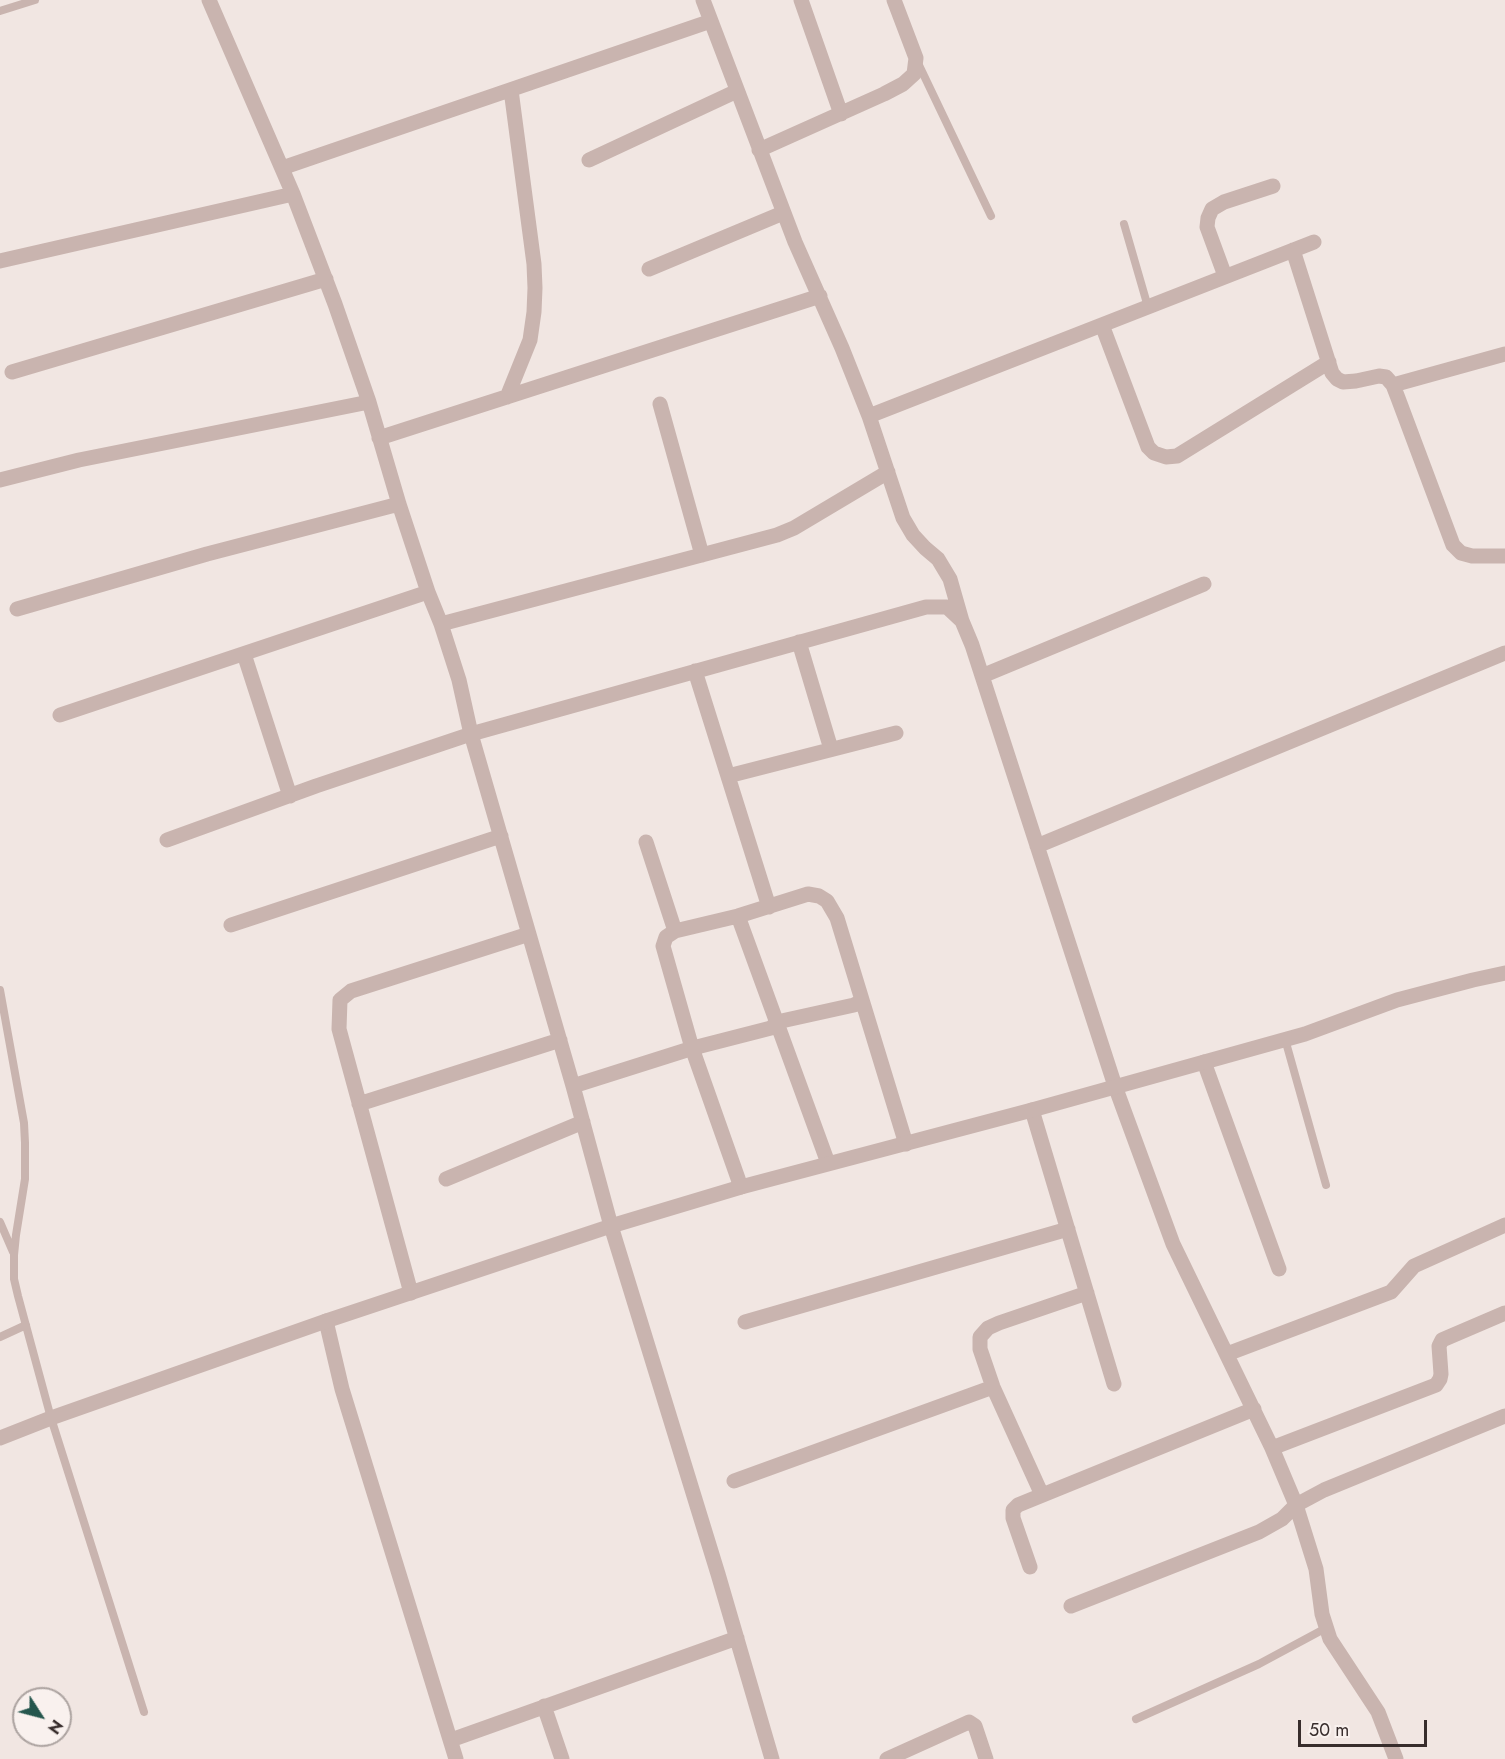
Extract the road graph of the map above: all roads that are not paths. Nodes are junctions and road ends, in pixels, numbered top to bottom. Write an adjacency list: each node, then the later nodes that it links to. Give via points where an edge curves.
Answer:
1 (34, 0): 6 (lane)
2 (209, 0): 14 (street)
3 (703, 0): 7 (street)
4 (801, 0): 11 (street)
5 (894, 0): 8 (street)
6 (0, 11)
7 (711, 21): 9 (street); 10 (street)
8 (916, 58): 11 (street, via 914,74 903,84); 18 (lane)
9 (511, 90): 14 (street); 33 (street, via 535,288 530,340)
10 (737, 91): 12 (street); 13 (street)
11 (841, 114): 12 (street)
12 (759, 150): 17 (street)
13 (589, 160)
14 (282, 168): 16 (street)
15 (1272, 186): 24 (street, via 1212,209 1207,227)
16 (293, 194): 22 (street); 25 (street)
17 (783, 213): 23 (street); 26 (street)
18 (991, 216)
19 (1124, 224): 27 (lane)
20 (1314, 242): 21 (street)
21 (1293, 250): 24 (street); 30 (street)
22 (0, 261)
23 (649, 269)
24 (1225, 276): 27 (street)
25 (326, 279): 31 (street); 34 (street)
26 (820, 296): 33 (street); 36 (street)
27 (1148, 307): 28 (street)
28 (1102, 325): 30 (street, via 1148,447 1166,457 1177,456); 36 (street)
29 (1505, 354): 32 (street)
30 (1329, 362): 32 (street, via 1332,373 1343,382 1379,376)
31 (12, 372)
32 (1393, 385): 42 (street, via 1453,545 1472,556)
33 (507, 397): 37 (street)
34 (369, 402): 37 (street); 39 (street, via 79,460)
35 (660, 404): 41 (street)
36 (869, 416): 38 (street)
37 (379, 438): 40 (street)
38 (888, 472): 41 (street, via 794,528); 46 (street, via 903,518 950,579)
39 (0, 480)
40 (399, 504): 44 (street); 45 (street)
41 (702, 555): 47 (street)
42 (1505, 556)
43 (1204, 584): 52 (street)
44 (428, 592): 47 (street); 50 (street)
45 (17, 609)
46 (962, 621): 48 (street, via 947,607 926,607); 52 (street)
47 (441, 624): 55 (street)
48 (799, 642): 51 (street); 56 (street)
49 (1505, 653): 62 (street)
50 (244, 654): 53 (street); 58 (street)
51 (695, 671): 55 (street); 57 (street)
52 (982, 676): 62 (street)
53 (60, 715)
54 (896, 733): 56 (street)
55 (471, 734): 58 (street); 59 (street)
56 (831, 749): 57 (street)
57 (728, 776): 63 (street)
58 (291, 796): 60 (street)
59 (501, 836): 65 (street); 67 (street)
60 (167, 840)
61 (646, 842): 66 (street)
62 (1037, 846): 77 (street)
63 (769, 907): 64 (street); 70 (street, via 808,894 827,901 837,918)
64 (738, 916): 66 (street); 71 (street)
65 (231, 925)
66 (675, 931): 74 (street, via 666,937 663,946)
67 (529, 934): 73 (street); 78 (street, via 351,991 340,1000 339,1029)
68 (1505, 973): 72 (street, via 1397,1000)
69 (0, 990): 90 (lane, via 26,1143)
70 (862, 1001): 71 (street); 81 (street)
71 (777, 1022): 74 (street, via 771,1028); 82 (street)
72 (1285, 1039): 75 (street); 84 (lane)
73 (560, 1040): 76 (street); 78 (street)
74 (692, 1048): 76 (street); 85 (street)
75 (1204, 1062): 77 (street); 91 (street)
76 (573, 1086): 80 (street)
77 (1116, 1086): 79 (street); 99 (street, via 1173,1244)
78 (359, 1104): 92 (street)
79 (1032, 1110): 81 (street); 89 (street)
80 (583, 1122): 83 (street); 88 (street)
81 (906, 1144): 82 (street)
82 (828, 1164): 85 (street)
83 (446, 1179)
84 (1326, 1185)
85 (741, 1187): 88 (street)
86 (0, 1222): 90 (lane)
87 (1505, 1225): 99 (street, via 1414,1266 1387,1294)
88 (611, 1226): 92 (street); 113 (street)
89 (1068, 1229): 93 (street); 96 (street)
90 (14, 1256): 97 (lane, via 14,1279)
91 (1279, 1269)
92 (411, 1293): 95 (street)
93 (1087, 1293): 100 (street); 101 (street, via 988,1328 980,1337 980,1349)
94 (1505, 1313): 106 (street, via 1442,1340 1440,1379 1436,1385)
95 (326, 1322): 104 (street); 117 (street, via 342,1389)
96 (745, 1322)
97 (26, 1325): 98 (lane); 104 (lane)
98 (0, 1337)
99 (1227, 1354): 102 (street)
100 (1114, 1384)
101 (993, 1387): 107 (street); 108 (street)
102 (1254, 1409): 106 (street); 108 (street)
103 (1505, 1416): 109 (street)
104 (51, 1418): 105 (street); 115 (lane)
105 (0, 1438)
106 (1272, 1448): 109 (street)
107 (734, 1481)
108 (1042, 1495): 110 (street, via 1018,1504 1012,1513)
109 (1296, 1505): 111 (street, via 1282,1519 1259,1532); 112 (street, via 1316,1569)
110 (1030, 1567)
111 (1071, 1606)
112 (1326, 1628): 116 (lane); 123 (street, via 1339,1655 1378,1712)
113 (737, 1638): 114 (street); 120 (street)
114 (544, 1706): 117 (street); 119 (street)
115 (144, 1712)
116 (1136, 1719)
117 (451, 1740): 118 (street)
118 (456, 1759)
119 (562, 1759)
120 (772, 1759)
121 (887, 1759): 122 (street, via 969,1722 975,1726)
122 (986, 1759)
123 (1396, 1759)

